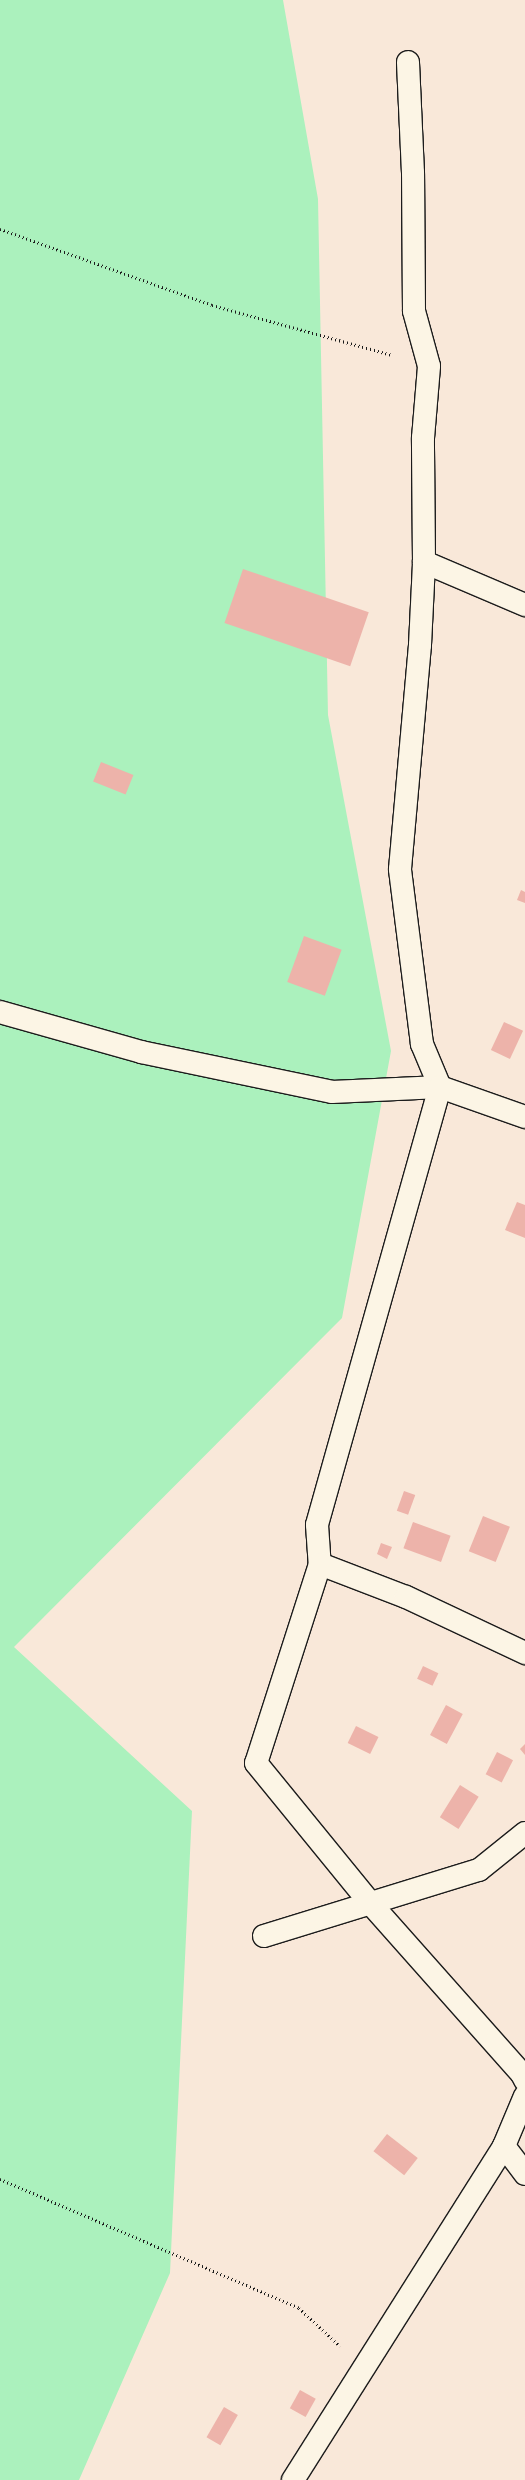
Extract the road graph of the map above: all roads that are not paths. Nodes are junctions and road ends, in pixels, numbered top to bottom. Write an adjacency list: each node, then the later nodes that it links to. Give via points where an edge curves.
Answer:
1 (408, 62): 2 (street, via 413,173 414,310 429,366 424,438)
2 (424, 562): 3 (street); 5 (street, via 420,645 400,869 422,1044)
3 (525, 605)
4 (0, 1012): 5 (street, via 141,1052 332,1092)
5 (440, 1087): 6 (street); 7 (street, via 317,1525)
6 (525, 1117)
7 (320, 1564): 8 (street, via 406,1597); 10 (street, via 256,1763)
8 (525, 1653)
9 (525, 1833): 10 (street, via 479,1870)
10 (371, 1904): 11 (street); 12 (street)
11 (264, 1936)
12 (525, 2080)
13 (525, 2096): 14 (street)
14 (504, 2146): 15 (street); 16 (street)
15 (525, 2174)
16 (293, 2480)

